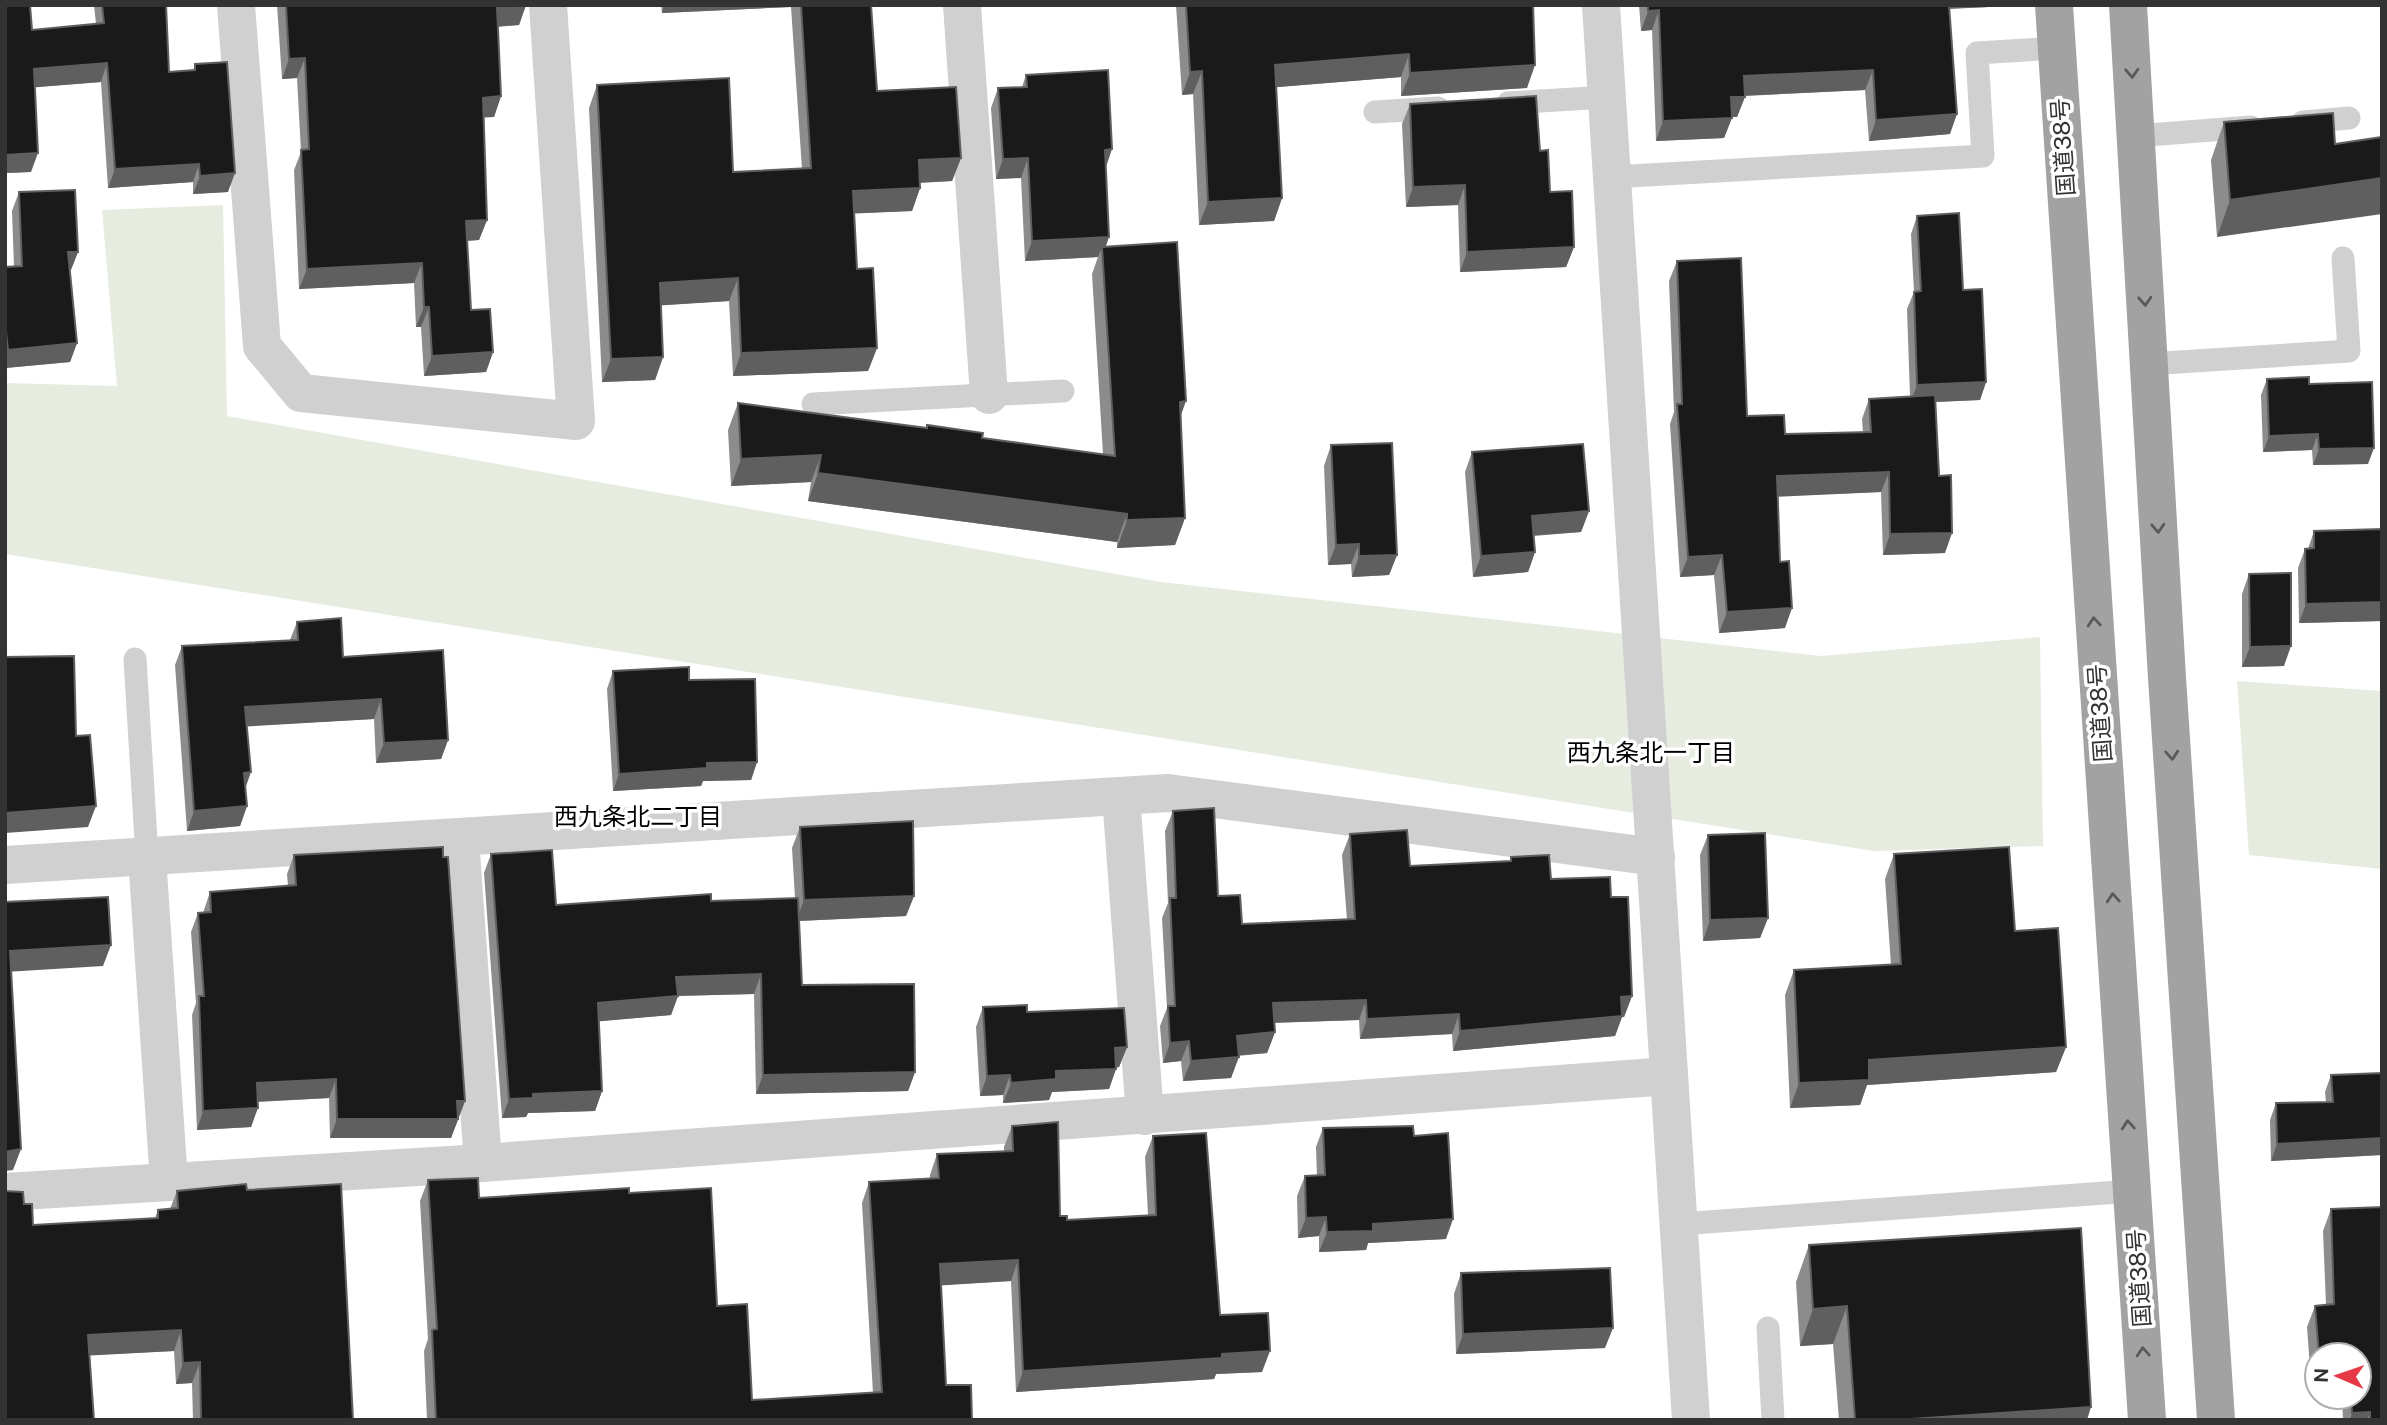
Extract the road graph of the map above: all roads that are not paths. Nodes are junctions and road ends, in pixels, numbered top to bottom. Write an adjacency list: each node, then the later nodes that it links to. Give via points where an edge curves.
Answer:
1 (236, 5): 2 (street, via 261,346 301,393 576,421)
2 (548, 5)
3 (962, 5): 18 (street)
4 (1601, 5): 8 (street)
5 (2054, 5): 7 (highway, 国道38号)
6 (2128, 5): 13 (highway, one-way to 13)
7 (2057, 48): 14 (lane, via 1977,53 1983,156); 30 (highway, 国道38号, one-way to 7)
8 (1607, 97): 9 (lane); 14 (street)
9 (1484, 105)
10 (1457, 107): 11 (lane)
11 (1375, 112)
12 (2349, 118): 13 (lane)
13 (2136, 136): 16 (highway, one-way to 16)
14 (1612, 177): 24 (street)
15 (2343, 258): 16 (lane, via 2349,351)
16 (2148, 364): 37 (highway, one-way to 37)
17 (1063, 391): 18 (lane)
18 (989, 395): 19 (lane)
19 (813, 404)
20 (135, 659): 23 (lane)
21 (1121, 796): 22 (street); 24 (street, via 1168,793); 27 (street)
22 (460, 838): 23 (street); 28 (street)
23 (147, 857): 25 (street); 29 (street)
24 (1656, 857): 26 (street)
25 (5, 865)
26 (1669, 1076): 27 (street); 32 (street)
27 (1145, 1116): 28 (street)
28 (483, 1163): 29 (street)
29 (169, 1182): 31 (street)
30 (2133, 1191): 32 (lane); 36 (highway, 国道38号, one-way to 30)
31 (5, 1192)
32 (1679, 1224): 34 (street)
33 (1768, 1328): 35 (lane)
34 (1691, 1420)
35 (1773, 1420)
36 (2147, 1420)
37 (2216, 1420)

